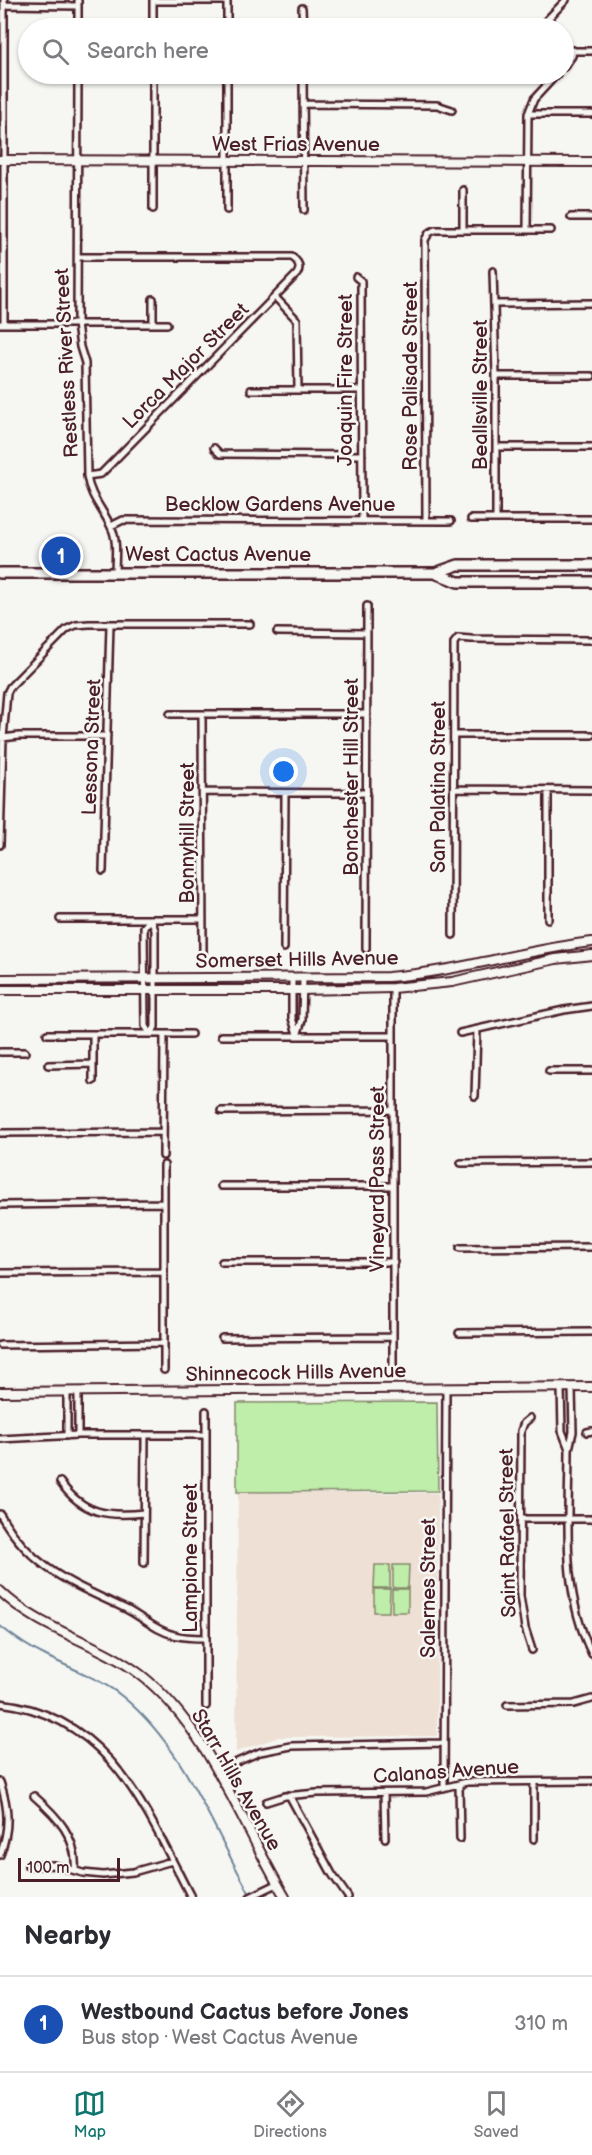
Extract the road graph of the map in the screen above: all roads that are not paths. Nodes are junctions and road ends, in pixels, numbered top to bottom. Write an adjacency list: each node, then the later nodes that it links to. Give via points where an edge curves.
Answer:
1 (153, 0): 2 (street); 7 (street)
2 (227, 0): 8 (street)
3 (566, 0): 10 (street)
4 (4, 3): 5 (street); 22 (street)
5 (78, 3)
6 (303, 8): 9 (street)
7 (153, 18)
8 (227, 18)
9 (303, 18)
10 (549, 18)
11 (574, 51): 12 (street)
12 (592, 51)
13 (78, 84): 23 (street, Restless River Street)
14 (153, 84): 24 (street)
15 (227, 84): 25 (street)
16 (303, 84): 18 (street)
17 (548, 84): 20 (street, via 534,99)
18 (303, 104): 19 (street, via 437,105); 26 (street)
19 (452, 110)
20 (528, 114): 21 (street); 27 (street)
21 (592, 114)
22 (2, 160): 23 (street, West Frias Avenue); 45 (street)
23 (78, 160): 24 (street, West Frias Avenue); 38 (street, Restless River Street)
24 (153, 161): 25 (street, West Frias Avenue); 30 (street)
25 (227, 161): 26 (street, West Frias Avenue); 31 (street)
26 (303, 161): 27 (street, West Frias Avenue); 32 (street)
27 (527, 162): 28 (street, West Frias Avenue); 36 (street)
28 (592, 162)
29 (463, 190): 35 (street)
30 (153, 209)
31 (227, 210)
32 (304, 210)
33 (572, 217): 34 (street)
34 (592, 217)
35 (463, 230): 36 (street); 63 (street, Rose Palisade Street, via 435,230 425,240)
36 (527, 230): 37 (street)
37 (551, 230)
38 (78, 257): 41 (street, Lorca Major Street, via 292,257 299,266 297,274); 46 (street, Restless River Street)
39 (493, 271): 44 (street, Beallsville Street)
40 (356, 277): 53 (street, Joaquin Fire Street, via 361,281)
41 (275, 297): 52 (street, via 297,320); 58 (street, Lorca Major Street, via 101,474)
42 (153, 299): 47 (street)
43 (592, 303): 44 (street)
44 (495, 304): 49 (street, Beallsville Street)
45 (2, 324): 46 (street)
46 (77, 324): 47 (street); 58 (street, Restless River Street, via 85,363)
47 (153, 324): 48 (street)
48 (167, 324)
49 (496, 376): 50 (street); 54 (street, Beallsville Street)
50 (592, 376)
51 (251, 390): 52 (street)
52 (298, 390): 53 (street)
53 (362, 390): 57 (street, Joaquin Fire Street)
54 (496, 447): 55 (street); 60 (street, Beallsville Street)
55 (592, 447)
56 (214, 448): 57 (street, via 220,454)
57 (362, 455): 62 (street, Joaquin Fire Street)
58 (87, 476): 65 (street, Restless River Street, via 90,492)
59 (471, 519): 60 (street)
60 (496, 519): 61 (street)
61 (592, 519)
62 (362, 520): 63 (street, Becklow Gardens Avenue); 65 (street, Becklow Gardens Avenue, via 123,520)
63 (426, 520): 64 (street, Becklow Gardens Avenue)
64 (451, 521)
65 (111, 526): 68 (street, Restless River Street)
66 (592, 565): 69 (main road, West Cactus Avenue, via 458,565)
67 (0, 573): 68 (main road, West Cactus Avenue)
68 (115, 573): 69 (main road, West Cactus Avenue)
69 (435, 573): 70 (main road, West Cactus Avenue, via 458,582)
70 (592, 582)
71 (368, 606): 75 (street, Bonchester Hill Street)
72 (110, 624): 73 (street); 82 (street, Lessona Street); 83 (street, via 71,626 10,687)
73 (250, 624)
74 (277, 632): 75 (street)
75 (367, 633): 79 (street, Bonchester Hill Street)
76 (592, 640): 80 (street, San Palatina Street, via 458,638 454,646)
77 (170, 714): 78 (street)
78 (202, 714): 79 (street); 87 (street, Bonnyhill Street)
79 (367, 714): 89 (street, Bonchester Hill Street)
80 (454, 735): 81 (street); 84 (street, San Palatina Street)
81 (592, 735)
82 (107, 736): 83 (street); 91 (street, Lessona Street)
83 (1, 738): 90 (street)
84 (454, 789): 85 (street); 96 (street, San Palatina Street)
85 (548, 790): 86 (street); 95 (street)
86 (592, 790)
87 (202, 792): 88 (street); 94 (street, Bonnyhill Street)
88 (285, 793): 89 (street); 98 (street)
89 (367, 793): 99 (street, Bonchester Hill Street)
90 (0, 845)
91 (103, 870)
92 (60, 919): 93 (street)
93 (151, 919): 94 (street); 102 (street, via 144,927); 103 (street, via 155,930)
94 (203, 919): 100 (street, Bonnyhill Street)
95 (548, 919)
96 (453, 935)
97 (592, 942): 105 (street, Somerset Hills Avenue, via 414,975)
98 (284, 948)
99 (366, 949)
100 (203, 953)
101 (592, 955): 107 (street, Somerset Hills Avenue, via 452,982)
102 (145, 978): 103 (street, Somerset Hills Avenue); 106 (street, Somerset Hills Avenue); 110 (street)
103 (154, 978): 104 (street, Somerset Hills Avenue); 108 (street)
104 (292, 978): 105 (street, Somerset Hills Avenue); 111 (street)
105 (303, 978): 112 (street)
106 (0, 979)
107 (393, 988): 112 (street, Somerset Hills Avenue); 123 (street, Vineyard Pass Street)
108 (154, 989): 110 (street, Somerset Hills Avenue); 111 (street, Somerset Hills Avenue); 118 (street, via 155,1027)
109 (0, 990): 110 (street, Somerset Hills Avenue)
110 (145, 990): 118 (street, via 145,1026)
111 (292, 990): 112 (street, Somerset Hills Avenue); 122 (street, via 292,1018)
112 (303, 990): 122 (street)
113 (592, 1006): 114 (street)
114 (477, 1030): 115 (street); 131 (street)
115 (460, 1033)
116 (47, 1034): 117 (street)
117 (93, 1034): 118 (street); 126 (street)
118 (151, 1034): 119 (street)
119 (164, 1034): 120 (street); 134 (street)
120 (191, 1034)
121 (221, 1036): 122 (street)
122 (297, 1036): 123 (street)
123 (392, 1036): 132 (street, Vineyard Pass Street)
124 (0, 1052): 125 (street)
125 (25, 1052)
126 (93, 1064): 127 (street); 130 (street)
127 (48, 1065)
128 (549, 1071): 129 (street)
129 (592, 1071)
130 (93, 1082)
131 (475, 1096)
132 (392, 1110): 133 (street); 141 (street, Vineyard Pass Street)
133 (221, 1111)
134 (163, 1132): 135 (street); 136 (street)
135 (0, 1133)
136 (163, 1156)
137 (461, 1162): 138 (street)
138 (592, 1162)
139 (164, 1165): 142 (street)
140 (221, 1186): 141 (street)
141 (393, 1186): 147 (street, Vineyard Pass Street)
142 (164, 1203): 143 (street); 148 (street)
143 (0, 1205)
144 (460, 1248): 145 (street)
145 (592, 1248)
146 (222, 1262): 147 (street)
147 (394, 1262): 152 (street, Vineyard Pass Street)
148 (164, 1272): 149 (street); 154 (street)
149 (0, 1273)
150 (592, 1332): 151 (street)
151 (459, 1333)
152 (393, 1337): 153 (street); 157 (street, Vineyard Pass Street)
153 (222, 1338)
154 (164, 1343): 155 (street); 156 (street)
155 (0, 1345)
156 (164, 1370)
157 (393, 1371)
158 (446, 1388): 159 (street, Shinnecock Hills Avenue); 163 (street, Shinnecock Hills Avenue); 188 (street, Salernes Street)
159 (561, 1388): 160 (street, Shinnecock Hills Avenue); 172 (street, via 562,1431)
160 (572, 1388): 161 (street, Shinnecock Hills Avenue); 172 (street, via 573,1432)
161 (592, 1388)
162 (67, 1391): 163 (street, Shinnecock Hills Avenue); 164 (street, Shinnecock Hills Avenue); 169 (street)
163 (78, 1391): 167 (street)
164 (0, 1392)
165 (206, 1411): 168 (street, Lampione Street)
166 (530, 1418): 176 (street, Saint Rafael Street, via 521,1431)
167 (78, 1435): 169 (street); 170 (street)
168 (206, 1435): 170 (street); 181 (street, Lampione Street)
169 (67, 1436): 171 (street)
170 (145, 1436): 174 (street)
171 (0, 1439)
172 (569, 1449): 177 (street)
173 (60, 1482): 174 (street, via 89,1509 114,1514)
174 (144, 1513): 179 (street)
175 (0, 1514): 181 (street, via 27,1551 57,1576 168,1634)
176 (521, 1519): 177 (street); 182 (street, Saint Rafael Street, via 520,1596)
177 (568, 1519): 178 (street); 183 (street, via 572,1591 577,1617)
178 (592, 1519)
179 (144, 1563)
180 (0, 1591): 189 (street, Starr Hills Avenue, via 40,1622 98,1649 142,1676 186,1722)
181 (206, 1638): 187 (street, Lampione Street)
182 (532, 1650)
183 (592, 1654)
184 (592, 1699): 186 (street, via 574,1704)
185 (0, 1703): 203 (street, via 51,1717 95,1743 134,1789)
186 (507, 1705)
187 (206, 1706)
188 (443, 1743): 189 (street, via 291,1746 245,1757); 194 (street, Salernes Street)
189 (216, 1771): 206 (street, Starr Hills Avenue)
190 (592, 1781): 192 (street, Calanas Avenue)
191 (0, 1782): 202 (street, via 8,1818)
192 (534, 1782): 193 (street, Calanas Avenue); 201 (street)
193 (459, 1785): 194 (street, Calanas Avenue); 200 (street)
194 (444, 1788): 195 (street, Calanas Avenue)
195 (384, 1792): 197 (street, Calanas Avenue); 199 (street)
196 (34, 1796): 205 (street, via 69,1836 76,1857)
197 (289, 1796): 198 (street, Calanas Avenue); 210 (street)
198 (266, 1802)
199 (385, 1838)
200 (460, 1839)
201 (534, 1839)
202 (0, 1855)
203 (172, 1860): 205 (street, via 121,1874); 208 (street)
204 (28, 1866): 205 (street, via 54,1865)
205 (75, 1870)
206 (277, 1884): 207 (street); 209 (street, Starr Hills Avenue)
207 (253, 1895)
208 (191, 1897)
209 (285, 1897)
210 (348, 1897)

